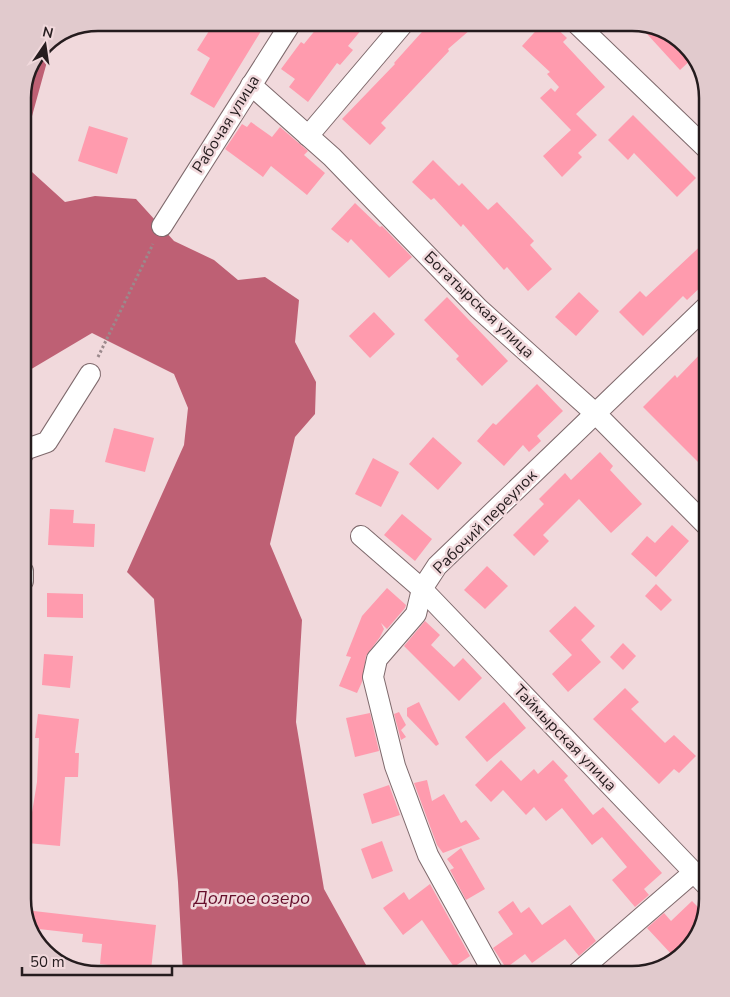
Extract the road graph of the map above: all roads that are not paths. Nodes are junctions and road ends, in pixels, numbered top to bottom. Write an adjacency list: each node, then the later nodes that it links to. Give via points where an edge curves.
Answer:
1 (285, 31): 4 (street, Рабочая улица)
2 (397, 31): 5 (street)
3 (584, 31): 6 (street)
4 (251, 85): 5 (street, Богатырская улица); 7 (street, Рабочая улица)
5 (308, 136): 10 (street, Богатырская улица, via 478,308)
6 (699, 140)
7 (162, 226)
8 (699, 315): 10 (street, Рабочий переулок)
9 (90, 374): 11 (street, via 47,442)
10 (596, 414): 12 (street, Богатырская улица); 14 (street, Рабочий переулок, via 437,566)
11 (31, 448)
12 (699, 517)
13 (361, 536): 14 (street, Таймырская улица)
14 (422, 589): 15 (street, Таймырская улица); 17 (street, Рабочий переулок, via 416,614 377,659 373,677 395,766 428,855)
15 (699, 877)
16 (699, 881): 18 (street)
17 (490, 966)
18 (587, 966)

